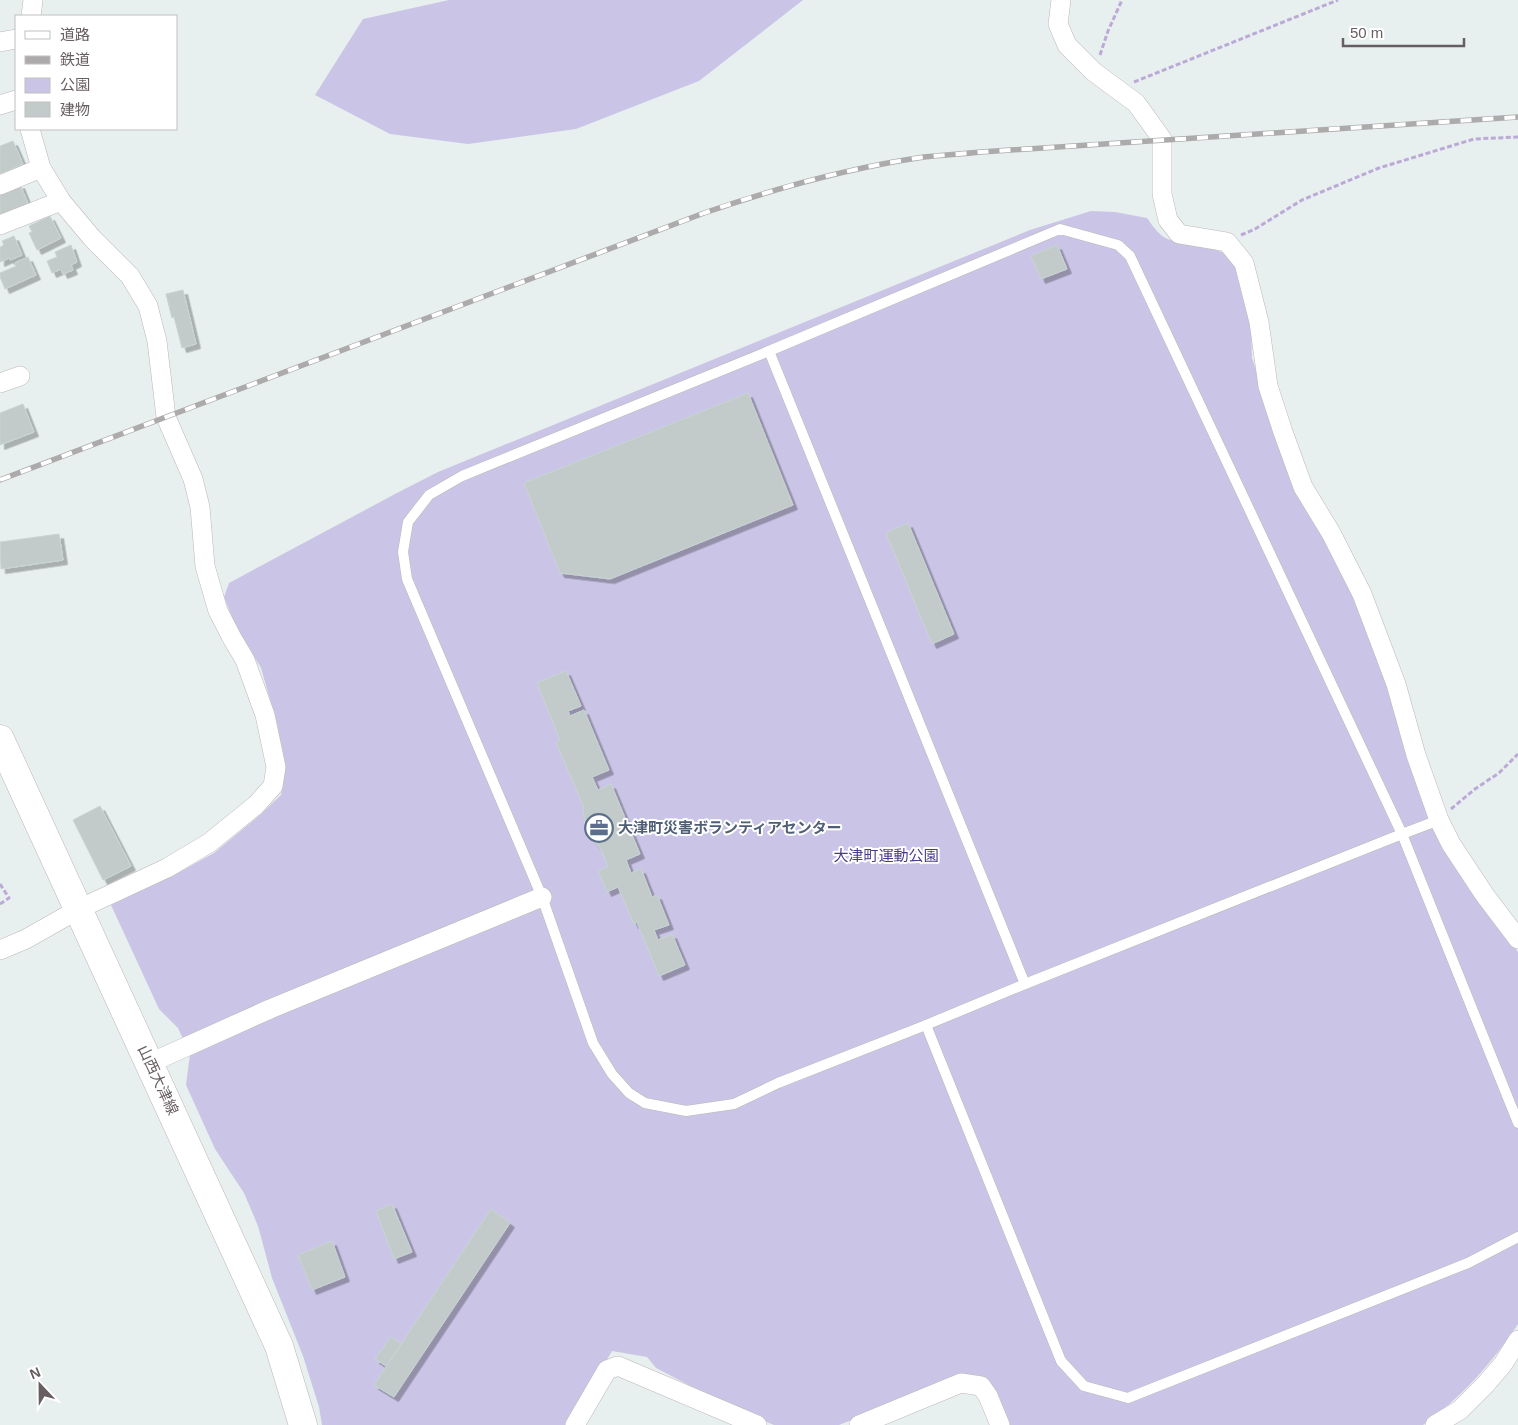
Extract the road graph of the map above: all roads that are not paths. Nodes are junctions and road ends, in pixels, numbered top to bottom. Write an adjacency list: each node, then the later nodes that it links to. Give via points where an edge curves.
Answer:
1 (33, 0): 3 (street)
2 (1061, 0): 17 (street, via 1058,24 1067,45 1094,72 1136,103 1162,139 1162,194 1168,220 1179,234 1227,242 1244,263 1259,322 1268,386 1297,469 1362,594 1396,684)
3 (30, 15)
4 (15, 39): 5 (street)
5 (0, 42)
6 (15, 100): 7 (street)
7 (0, 105)
8 (30, 130): 9 (street)
9 (41, 168): 10 (street); 11 (street)
10 (0, 185)
11 (61, 201): 12 (street); 20 (street, via 130,276 148,306 166,417 193,479 200,507 205,566 218,611 245,660 262,706 276,767 273,786 256,805 209,843 167,868)
12 (0, 225)
13 (769, 351): 18 (lane, via 1060,229 1118,245 1130,256); 19 (lane, via 462,476 429,495 408,522 403,552 407,579); 23 (lane)
14 (20, 376): 15 (street)
15 (0, 383)
16 (0, 739): 20 (main road, 山西大津線)
17 (1439, 820): 18 (lane); 21 (street, via 1484,894)
18 (1402, 834): 23 (lane); 26 (lane)
19 (542, 897): 24 (lane, via 593,1043 612,1074 629,1093 645,1103 686,1111 734,1104 778,1083); 25 (street, via 270,1009)
20 (79, 909): 22 (street); 25 (main road, 山西大津線)
21 (1518, 939)
22 (0, 950)
23 (1025, 984): 24 (lane)
24 (926, 1025): 27 (lane, via 1061,1361 1084,1386 1128,1398 1468,1263)
25 (150, 1063): 29 (main road, 山西大津線, via 279,1346)
26 (1518, 1123)
27 (1518, 1237)
28 (1518, 1340): 34 (street, via 1485,1385 1460,1410)
29 (303, 1425)
30 (575, 1425): 31 (street, via 607,1370 618,1366)
31 (757, 1425)
32 (859, 1425): 33 (street, via 961,1383 981,1386)
33 (1000, 1425)
34 (1435, 1425)

